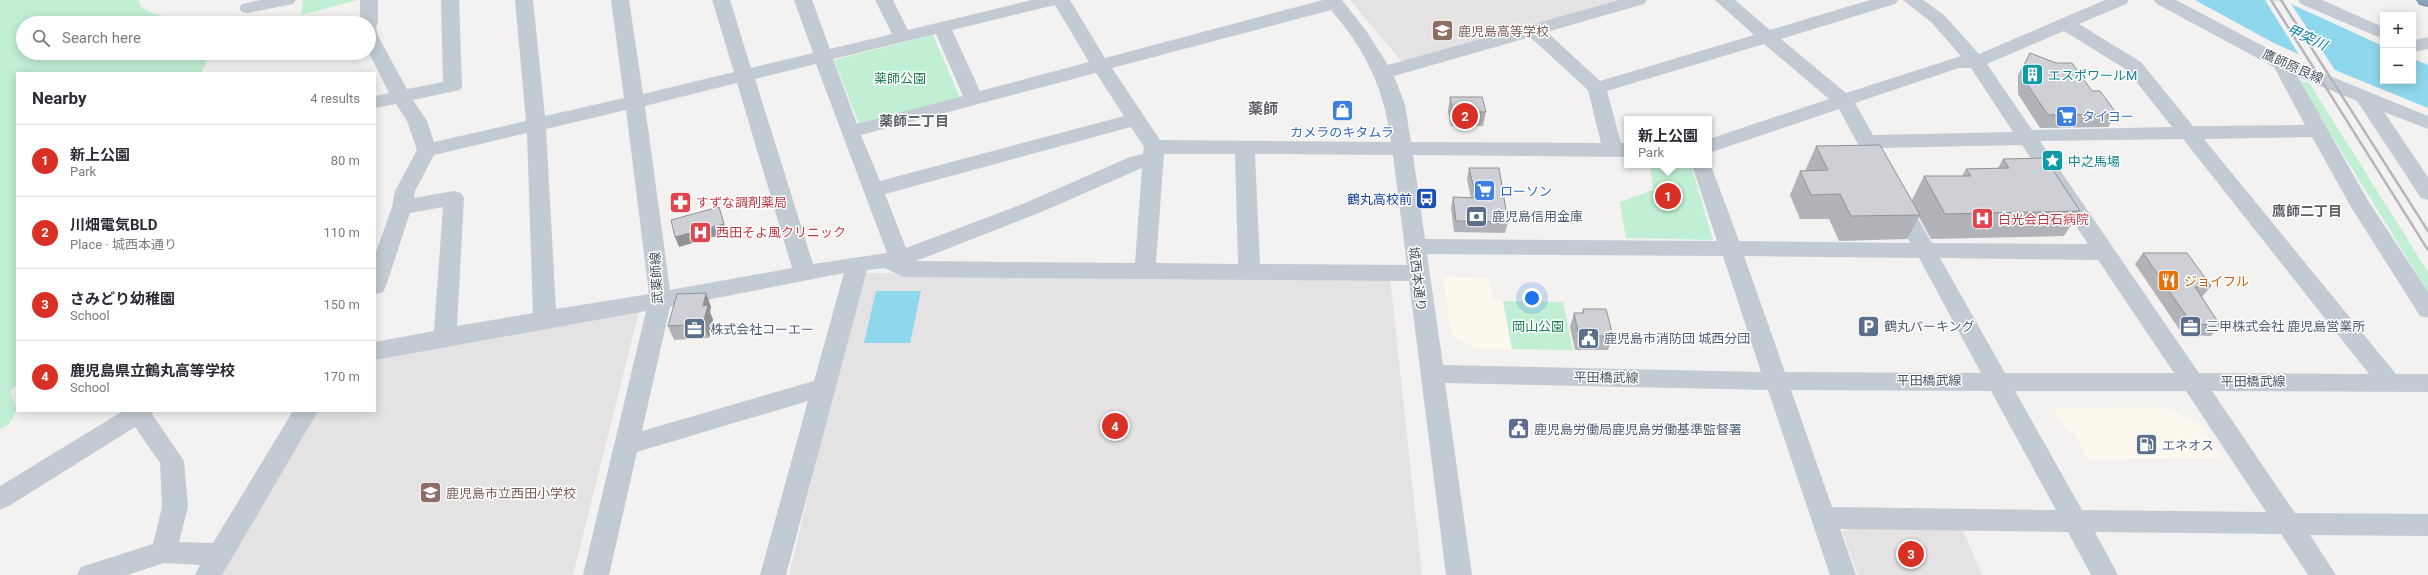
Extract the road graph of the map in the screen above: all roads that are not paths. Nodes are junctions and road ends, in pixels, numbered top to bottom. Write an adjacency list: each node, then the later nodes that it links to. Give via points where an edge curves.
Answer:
1 (287, 0): 20 (street)
2 (369, 0): 21 (street)
3 (450, 0): 39 (street, via 453,86)
4 (524, 0): 47 (street)
5 (620, 0): 44 (street, 武薬師線)
6 (721, 0): 37 (street)
7 (803, 0): 32 (street)
8 (884, 0): 27 (street)
9 (973, 0): 22 (street)
10 (1054, 0): 22 (street)
11 (1062, 0): 35 (street)
12 (1638, 0): 25 (street)
13 (1724, 0): 28 (street)
14 (1889, 0): 28 (street)
15 (1912, 0): 33 (street, via 1938,19)
16 (2163, 0): 34 (street, 鷹師原良線)
17 (2307, 0): 26 (street)
18 (1333, 2): 35 (street); 36 (street, 城西本通り, via 1356,28)
19 (2109, 2): 23 (street)
20 (258, 5)
21 (369, 16)
22 (982, 17): 24 (street)
23 (2066, 24): 33 (street); 50 (street, via 2134,66)
24 (942, 27): 27 (street); 41 (street)
25 (1534, 30): 36 (street); 38 (street)
26 (2380, 33)
27 (902, 37): 32 (street)
28 (1768, 37): 38 (street); 42 (street)
29 (2428, 43): 30 (street)
30 (2416, 45)
31 (376, 49): 39 (street)
32 (823, 56): 37 (street); 49 (street)
33 (1976, 62): 42 (street, via 1957,62); 51 (street)
34 (2281, 63): 40 (street, 鷹師原良線); 48 (street)
35 (1100, 65): 41 (street); 45 (street)
36 (1383, 73): 55 (street, 城西本通り, via 1395,106)
37 (744, 76): 44 (street); 70 (street)
38 (1597, 88): 57 (street)
39 (401, 97): 43 (street); 56 (street, via 417,121)
40 (2364, 97): 46 (street, 鷹師原良線); 61 (street)
41 (974, 98): 49 (street)
42 (1842, 100): 52 (street); 53 (street)
43 (376, 102)
44 (635, 102): 47 (street); 74 (street, 武薬師線)
45 (1137, 119): 58 (street); 60 (street)
46 (2428, 123)
47 (536, 126): 56 (street); 76 (street)
48 (2317, 131): 50 (street); 75 (street, via 2358,202)
49 (850, 132): 60 (street)
50 (2189, 134): 51 (street, via 2037,135); 83 (street)
51 (2025, 138): 52 (street); 66 (street)
52 (1866, 142): 65 (street)
53 (1712, 145)
54 (1245, 148): 55 (street); 58 (street); 71 (street)
55 (1402, 148): 57 (street); 63 (street, 城西本通り)
56 (427, 150): 62 (street, via 405,191)
57 (1620, 150)
58 (1154, 153): 67 (street, via 1032,208); 69 (street)
59 (1703, 168): 64 (street)
60 (873, 190): 67 (street)
61 (2428, 193)
62 (402, 207): 73 (street); 77 (street, via 454,198)
63 (1414, 246): 64 (street); 72 (street, 城西本通り)
64 (1732, 248): 65 (street); 80 (street)
65 (1924, 250): 66 (street); 81 (street)
66 (2103, 252): 82 (street)
67 (894, 260): 68 (street); 69 (street, via 904,268)
68 (858, 263): 70 (street); 85 (street)
69 (1145, 271): 71 (street)
70 (805, 272): 74 (street)
71 (1249, 273): 72 (street)
72 (1417, 273): 79 (street, 城西本通り)
73 (376, 283)
74 (660, 300): 76 (street); 88 (street, 武薬師線)
75 (2428, 310)
76 (545, 320): 77 (street)
77 (445, 337): 78 (street)
78 (376, 351)
79 (1431, 374): 80 (street, 平田橋武線); 99 (street, 城西本通り)
80 (1777, 380): 81 (street, 平田橋武線); 90 (street)
81 (1995, 380): 82 (street, 平田橋武線); 91 (street)
82 (2192, 381): 83 (street, 平田橋武線); 92 (street)
83 (2389, 382): 84 (street, 平田橋武線)
84 (2428, 383)
85 (823, 388): 88 (street); 98 (street)
86 (140, 412): 89 (street); 94 (street, via 172,461 175,507)
87 (305, 412): 95 (street)
88 (627, 445): 97 (street, 武薬師線)
89 (0, 499)
90 (1824, 518): 91 (street); 100 (street)
91 (2075, 522): 92 (street); 101 (street)
92 (2288, 523): 93 (street); 102 (street)
93 (2428, 525)
94 (164, 552): 95 (street); 96 (street)
95 (214, 565)
96 (90, 575)
97 (596, 575)
98 (774, 575)
99 (1458, 575)
100 (1843, 575)
101 (2105, 575)
102 (2323, 575)

